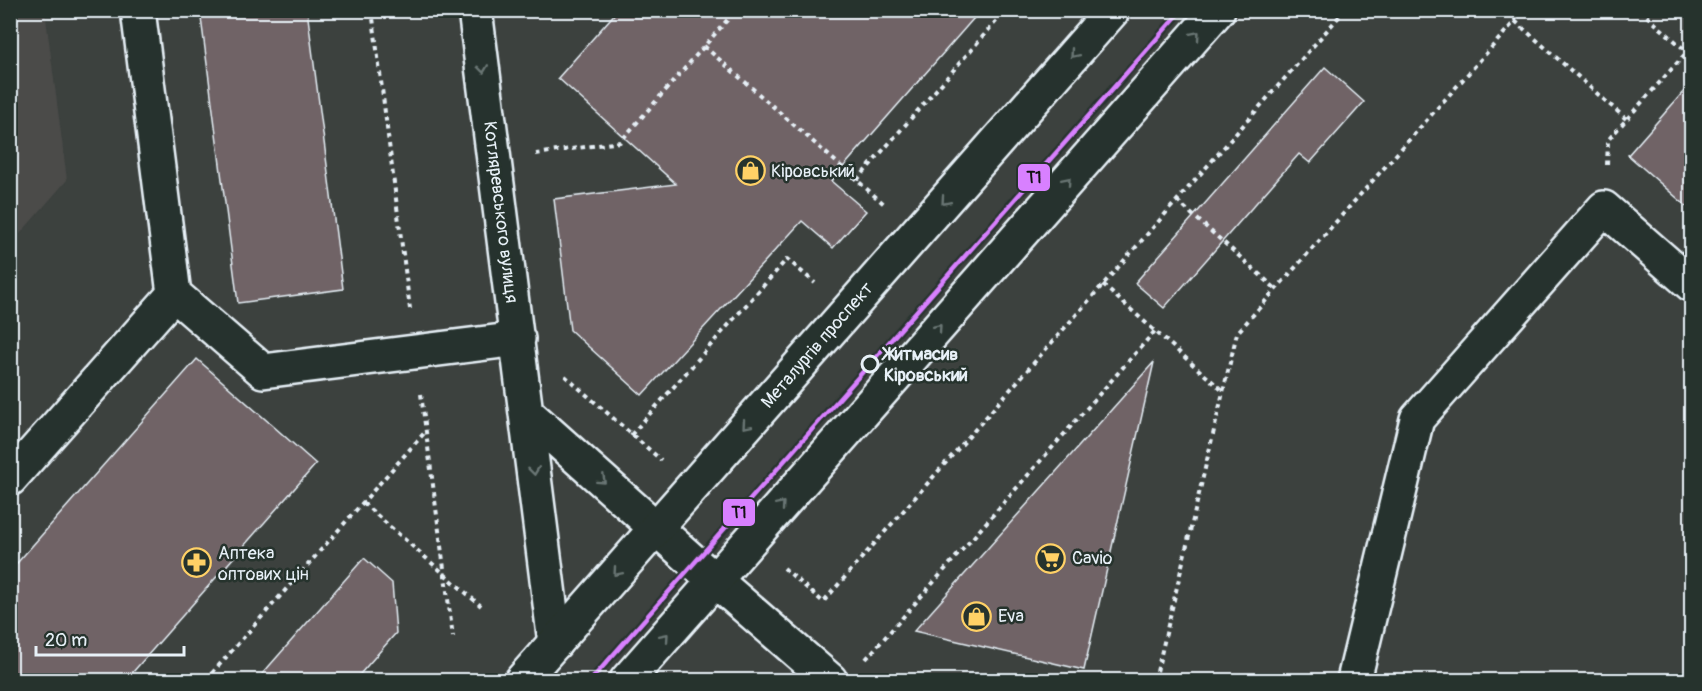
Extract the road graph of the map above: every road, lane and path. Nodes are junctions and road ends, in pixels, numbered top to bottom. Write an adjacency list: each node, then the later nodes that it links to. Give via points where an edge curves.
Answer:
1 (138, 10): 24 (main road)
2 (475, 10): 26 (main road, Котляревського вулиця, one-way to 26)
3 (736, 10): 11 (path)
4 (1006, 10): 17 (path)
5 (1113, 10): 35 (main road, Металургів проспект, one-way to 35)
6 (1218, 10): 37 (main road, one-way to 6)
7 (1345, 10): 18 (path)
8 (1516, 10): 10 (path)
9 (1640, 10): 12 (path)
10 (1515, 21): 14 (path); 23 (path)
11 (704, 46): 16 (path, via 620,142); 17 (path)
12 (1687, 52): 13 (path); 14 (path)
13 (1692, 56)
14 (1626, 119): 15 (path)
15 (1608, 140)
16 (536, 154)
17 (857, 180): 19 (path)
18 (1177, 201): 21 (path); 23 (path)
19 (886, 206)
20 (817, 285): 31 (path, via 787,259)
21 (1103, 285): 25 (path); 36 (path, via 823,602)
22 (1692, 285): 46 (main road, via 1604,208 1417,419)
23 (1276, 289): 28 (path, via 1237,333)
24 (174, 294): 26 (main road, via 263,371); 33 (main road)
25 (1155, 331): 28 (path); 40 (path)
26 (518, 339): 29 (main road, Котляревського вулиця)
27 (563, 374): 31 (path)
28 (1223, 391): 45 (path)
29 (527, 413): 35 (main road, one-way to 35); 39 (main road, Котляревського вулиця, one-way to 39)
30 (426, 431): 34 (path)
31 (631, 435): 32 (path)
32 (666, 465)
33 (10, 479)
34 (363, 503): 38 (path); 41 (path)
35 (656, 528): 37 (main road); 39 (main road, Металургів проспект, one-way to 39)
36 (782, 567)
37 (715, 581): 43 (main road, one-way to 37); 44 (main road)
38 (481, 606)
39 (555, 642): 42 (main road, Металургів проспект)
40 (866, 659)
41 (206, 681)
42 (522, 681)
43 (627, 681)
44 (830, 681)
45 (1155, 681)
46 (1354, 681)

